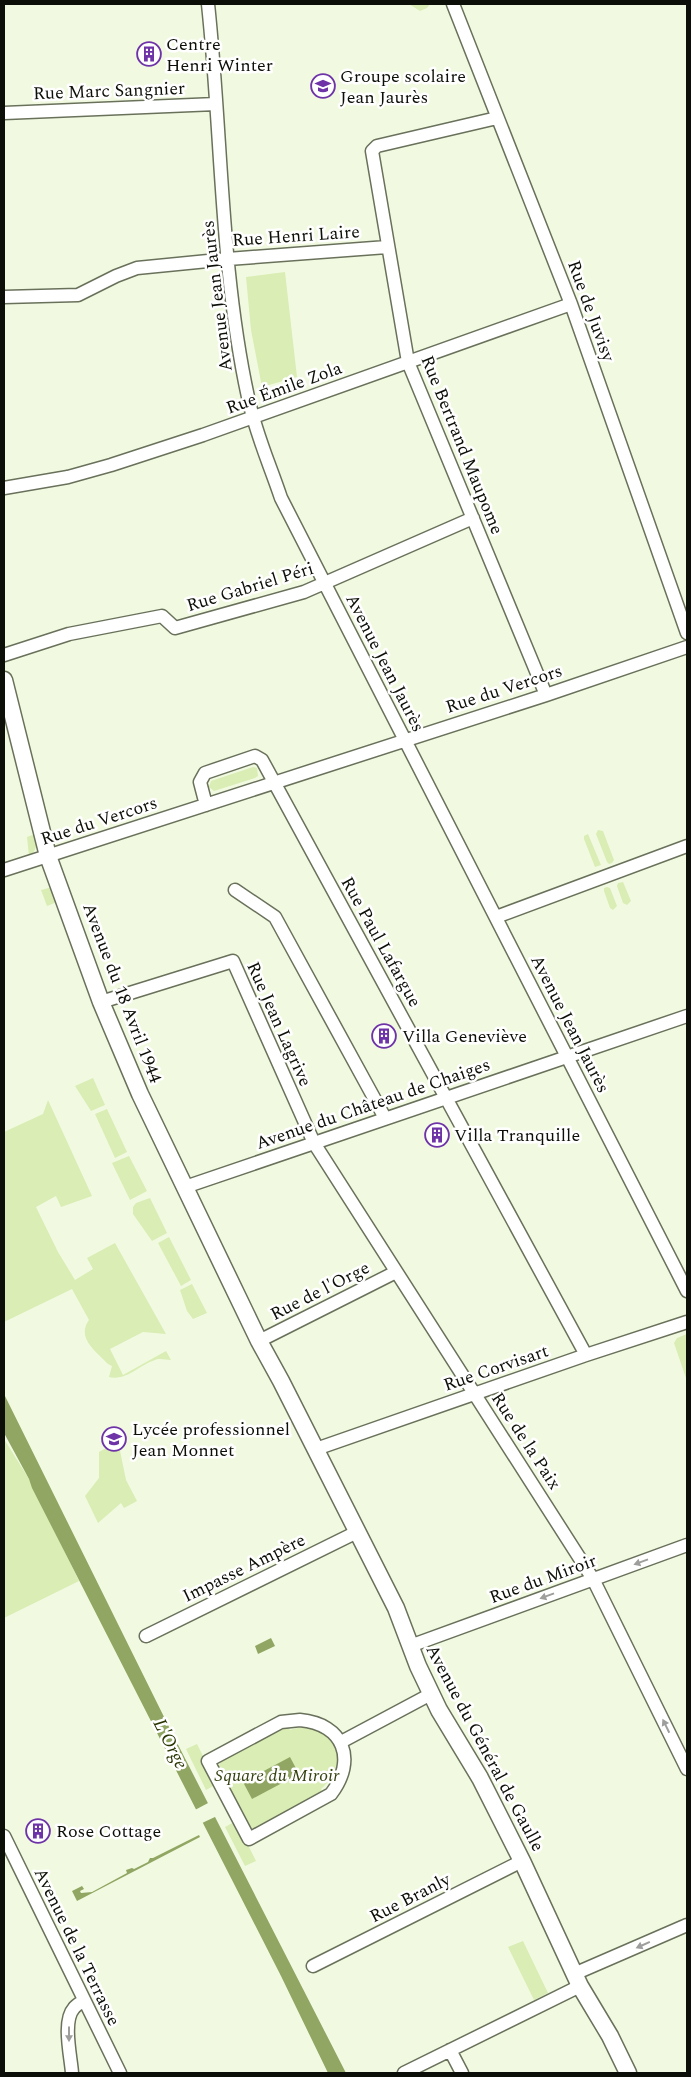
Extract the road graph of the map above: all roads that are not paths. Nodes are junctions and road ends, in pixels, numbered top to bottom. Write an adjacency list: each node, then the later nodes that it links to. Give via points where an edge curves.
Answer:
1 (208, 4): 3 (street, Avenue Jean Jaurès)
2 (453, 4): 5 (street, Rue de Juvisy)
3 (216, 104): 4 (street, Rue Marc Sangnier); 7 (street, Avenue Jean Jaurès)
4 (4, 113)
5 (497, 118): 6 (street, Rue Bertrand Maupome, via 374,148); 9 (street, Rue de Juvisy)
6 (387, 246): 7 (street, Rue Henri Laire); 10 (street, Rue Bertrand Maupome)
7 (228, 259): 8 (street, Rue Henri Laire, via 137,268 78,295); 11 (street, Avenue Jean Jaurès, via 238,347)
8 (4, 298)
9 (571, 304): 10 (street, Rue Émile Zola); 15 (street, Rue de Juvisy)
10 (408, 362): 11 (street, Rue Émile Zola); 13 (street, Rue Bertrand Maupome)
11 (253, 417): 12 (street, Rue Émile Zola, via 111,465); 14 (street, Avenue Jean Jaurès, via 281,498)
12 (4, 488)
13 (473, 518): 14 (street, Rue Gabriel Péri); 19 (street, Rue Bertrand Maupome)
14 (324, 583): 17 (street, Rue Gabriel Péri, via 304,592 175,628 162,616 69,634); 20 (street, Avenue Jean Jaurès)
15 (687, 633)
16 (687, 647): 19 (street, Rue du Vercors)
17 (4, 654)
18 (4, 680): 24 (street, Avenue du 18 Avril 1944)
19 (546, 694): 20 (street, Rue du Vercors)
20 (404, 740): 21 (street, Rue du Vercors); 27 (street, Avenue Jean Jaurès)
21 (275, 782): 22 (street, Rue du Vercors); 22 (street, via 265,763 257,756 227,765 202,777 200,787); 31 (street, Rue Paul Lafargue)
22 (206, 805): 24 (street, Rue du Vercors)
23 (687, 846): 27 (street)
24 (48, 856): 25 (street, Rue du Vercors); 28 (street, Avenue du 18 Avril 1944)
25 (4, 870)
26 (235, 890): 32 (street, via 275,917)
27 (496, 917): 30 (street, Avenue Jean Jaurès)
28 (101, 1002): 33 (street, Rue Jean Lagrive, via 233,961); 34 (street, Avenue du 18 Avril 1944)
29 (687, 1016): 30 (street, Avenue du Château de Chaiges)
30 (567, 1057): 31 (street, Avenue du Château de Chaiges); 36 (street, Avenue Jean Jaurès)
31 (446, 1098): 32 (street, Avenue du Château de Chaiges); 40 (street, Rue Paul Lafargue)
32 (385, 1118): 33 (street, Avenue du Château de Chaiges)
33 (314, 1143): 34 (street, Avenue du Château de Chaiges); 35 (street, Rue de la Paix)
34 (184, 1187): 37 (street, Avenue du 18 Avril 1944)
35 (396, 1272): 39 (street, Rue de l'Orge); 41 (street, Rue de la Paix)
36 (687, 1291)
37 (242, 1306): 39 (street, Avenue du Général de Gaulle)
38 (687, 1322): 40 (street, Rue Corvisart)
39 (259, 1341): 42 (street, Avenue du Général de Gaulle)
40 (586, 1355): 41 (street, Rue Corvisart)
41 (475, 1394): 42 (street, Rue Corvisart); 45 (street, Rue de la Paix)
42 (316, 1449): 43 (street, Avenue du Général de Gaulle)
43 (357, 1532): 46 (street, Impasse Ampère); 47 (street, Avenue du Général de Gaulle, via 396,1608)
44 (687, 1545): 45 (street, Rue du Miroir, one-way to 45)
45 (593, 1580): 47 (street, Rue du Miroir, one-way to 47); 50 (street, Rue de la Paix, one-way to 45)
46 (146, 1636)
47 (410, 1646): 48 (street, Avenue du Général de Gaulle)
48 (431, 1694): 49 (street); 53 (street, Avenue du Général de Gaulle, via 470,1759)
49 (341, 1742): 49 (street, via 332,1732 312,1721 281,1722 208,1761 249,1839 331,1794 341,1777 345,1759)
50 (687, 1769)
51 (4, 1836): 52 (street, Avenue de la Terrasse)
52 (7, 1849): 57 (street, Avenue de la Terrasse)
53 (522, 1861): 55 (street, Rue Branly); 56 (street, Avenue du Général de Gaulle)
54 (687, 1925): 56 (street, one-way to 56)
55 (313, 1966)
56 (577, 1980): 58 (street); 63 (street, Avenue du Général de Gaulle)
57 (84, 2001): 59 (street, one-way to 59, via 74,2007 69,2021); 60 (street, Avenue de la Terrasse)
58 (450, 2050): 61 (street); 62 (street)
59 (72, 2073)
60 (120, 2073)
61 (404, 2073)
62 (462, 2073)
63 (628, 2073)

